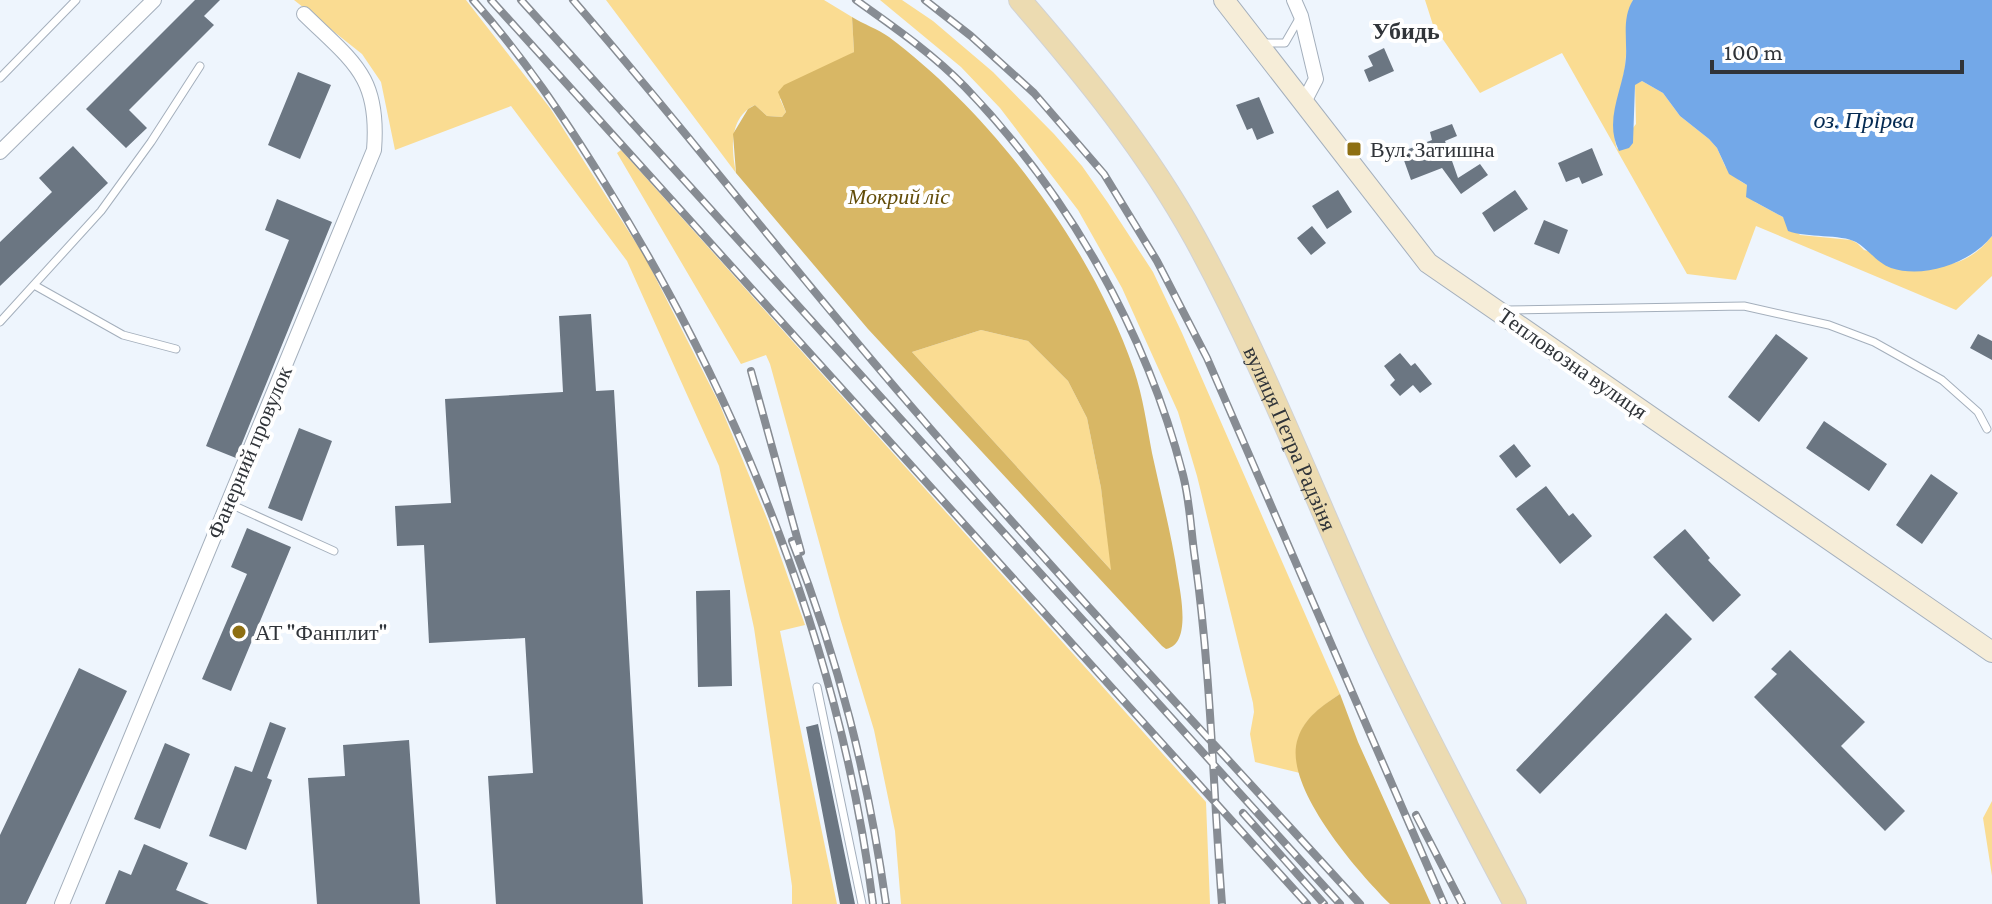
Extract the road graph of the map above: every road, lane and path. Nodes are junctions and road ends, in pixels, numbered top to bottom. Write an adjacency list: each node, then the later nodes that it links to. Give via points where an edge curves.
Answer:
1 (76, 0): 10 (lane)
2 (154, 0): 12 (street)
3 (1020, 0): 24 (main road, вулиця Петра Радзіня, via 1106,101 1196,239 1381,642)
4 (1224, 0): 8 (street, Тепловозна вулиця)
5 (1294, 0): 7 (street)
6 (304, 14): 18 (street, Фанерний провулок, via 354,63 371,92 374,150)
7 (1301, 16): 8 (lane, via 1285,43); 11 (street, via 1316,79)
8 (1257, 43): 11 (street, Тепловозна вулиця)
9 (200, 66): 13 (lane, via 101,211)
10 (0, 78)
11 (1303, 104): 14 (street, Тепловозна вулиця, via 1428,263)
12 (2, 145)
13 (34, 285): 15 (lane); 16 (lane, via 123,335)
14 (1497, 310): 17 (lane, via 1744,306 1829,325 1874,342 1942,380 1978,412); 20 (street, Тепловозна вулиця)
15 (0, 322)
16 (176, 349)
17 (1987, 429)
18 (228, 503): 19 (lane); 22 (street, Фанерний провулок)
19 (334, 551)
20 (1992, 652)
21 (817, 687): 23 (lane)
22 (62, 904)
23 (862, 904)
24 (1515, 904)

